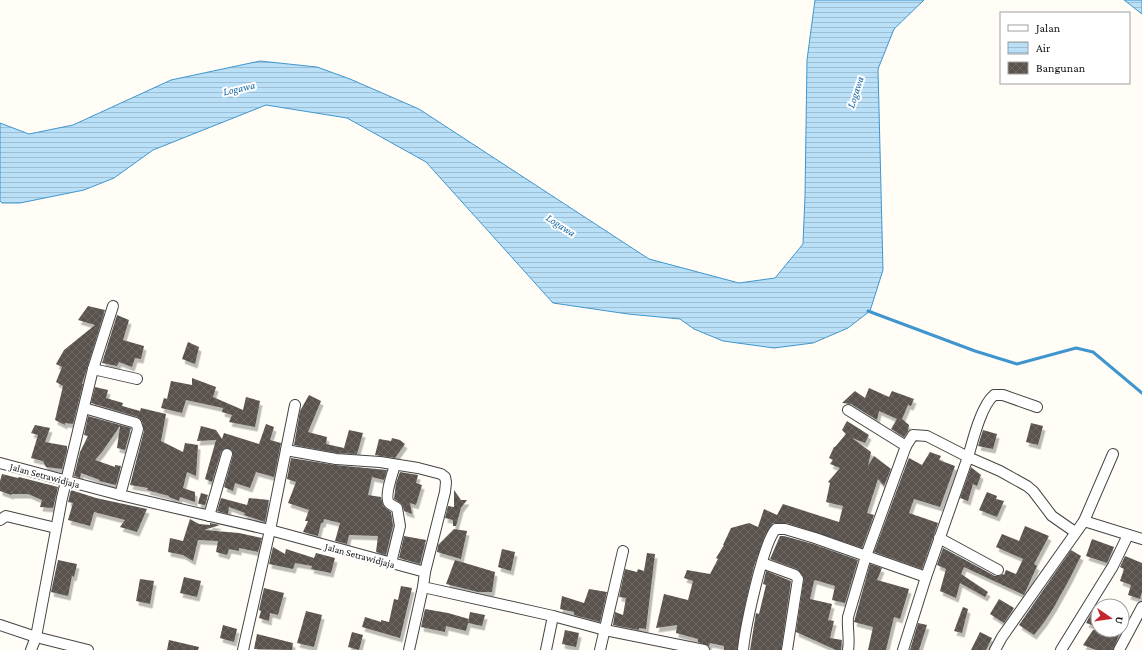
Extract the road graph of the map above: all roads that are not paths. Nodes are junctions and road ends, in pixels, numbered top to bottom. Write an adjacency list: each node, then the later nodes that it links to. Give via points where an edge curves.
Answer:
1 (113, 306): 2 (street)
2 (93, 369): 3 (street); 6 (street)
3 (136, 378)
4 (295, 405): 9 (street)
5 (1037, 407): 12 (street, via 1003,395 994,395 984,408)
6 (84, 408): 15 (street); 16 (street, via 138,425)
7 (848, 410): 8 (street)
8 (906, 446): 12 (street, via 913,435 927,436); 27 (street)
9 (286, 450): 14 (street, via 336,459); 21 (street)
10 (227, 454): 17 (street)
11 (1113, 454): 19 (street)
12 (968, 457): 22 (street, via 1027,486 1052,516); 24 (street)
13 (0, 463): 15 (street, Jalan Setrawidjaja)
14 (395, 465): 28 (street, via 387,500 397,508 400,526); 31 (street, via 418,468 445,477 443,503)
15 (66, 481): 16 (street, Jalan Setrawidjaja); 20 (street)
16 (120, 495): 17 (street, Jalan Setrawidjaja)
17 (209, 516): 21 (street, Jalan Setrawidjaja)
18 (0, 520): 20 (street, via 6,516)
19 (1084, 521): 22 (street); 23 (street)
20 (56, 528): 38 (street)
21 (270, 530): 28 (street, Jalan Setrawidjaja); 42 (street)
22 (1075, 532): 51 (street)
23 (1128, 535): 25 (street); 52 (street, via 1113,566)
24 (940, 538): 30 (street); 32 (street)
25 (1142, 539)
26 (622, 552): 37 (street)
27 (866, 556): 29 (street, via 780,528 769,538); 32 (street); 49 (street, via 848,617)
28 (391, 563): 31 (street, Jalan Setrawidjaja)
29 (762, 563): 47 (street); 48 (street, via 795,575 798,579)
30 (998, 570)
31 (425, 572): 33 (street)
32 (926, 578): 50 (street)
33 (423, 587): 35 (street); 43 (street)
34 (1142, 607): 53 (street)
35 (553, 616): 37 (street); 44 (street)
36 (0, 625): 38 (street)
37 (605, 630): 39 (street); 45 (street)
38 (36, 637): 40 (street); 41 (street)
39 (670, 647): 46 (street)
40 (31, 650)
41 (88, 650)
42 (244, 650)
43 (409, 650)
44 (546, 650)
45 (600, 650)
46 (704, 650)
47 (743, 650)
48 (787, 650)
49 (848, 650)
50 (903, 650)
51 (995, 650)
52 (1061, 650)
53 (1119, 650)

